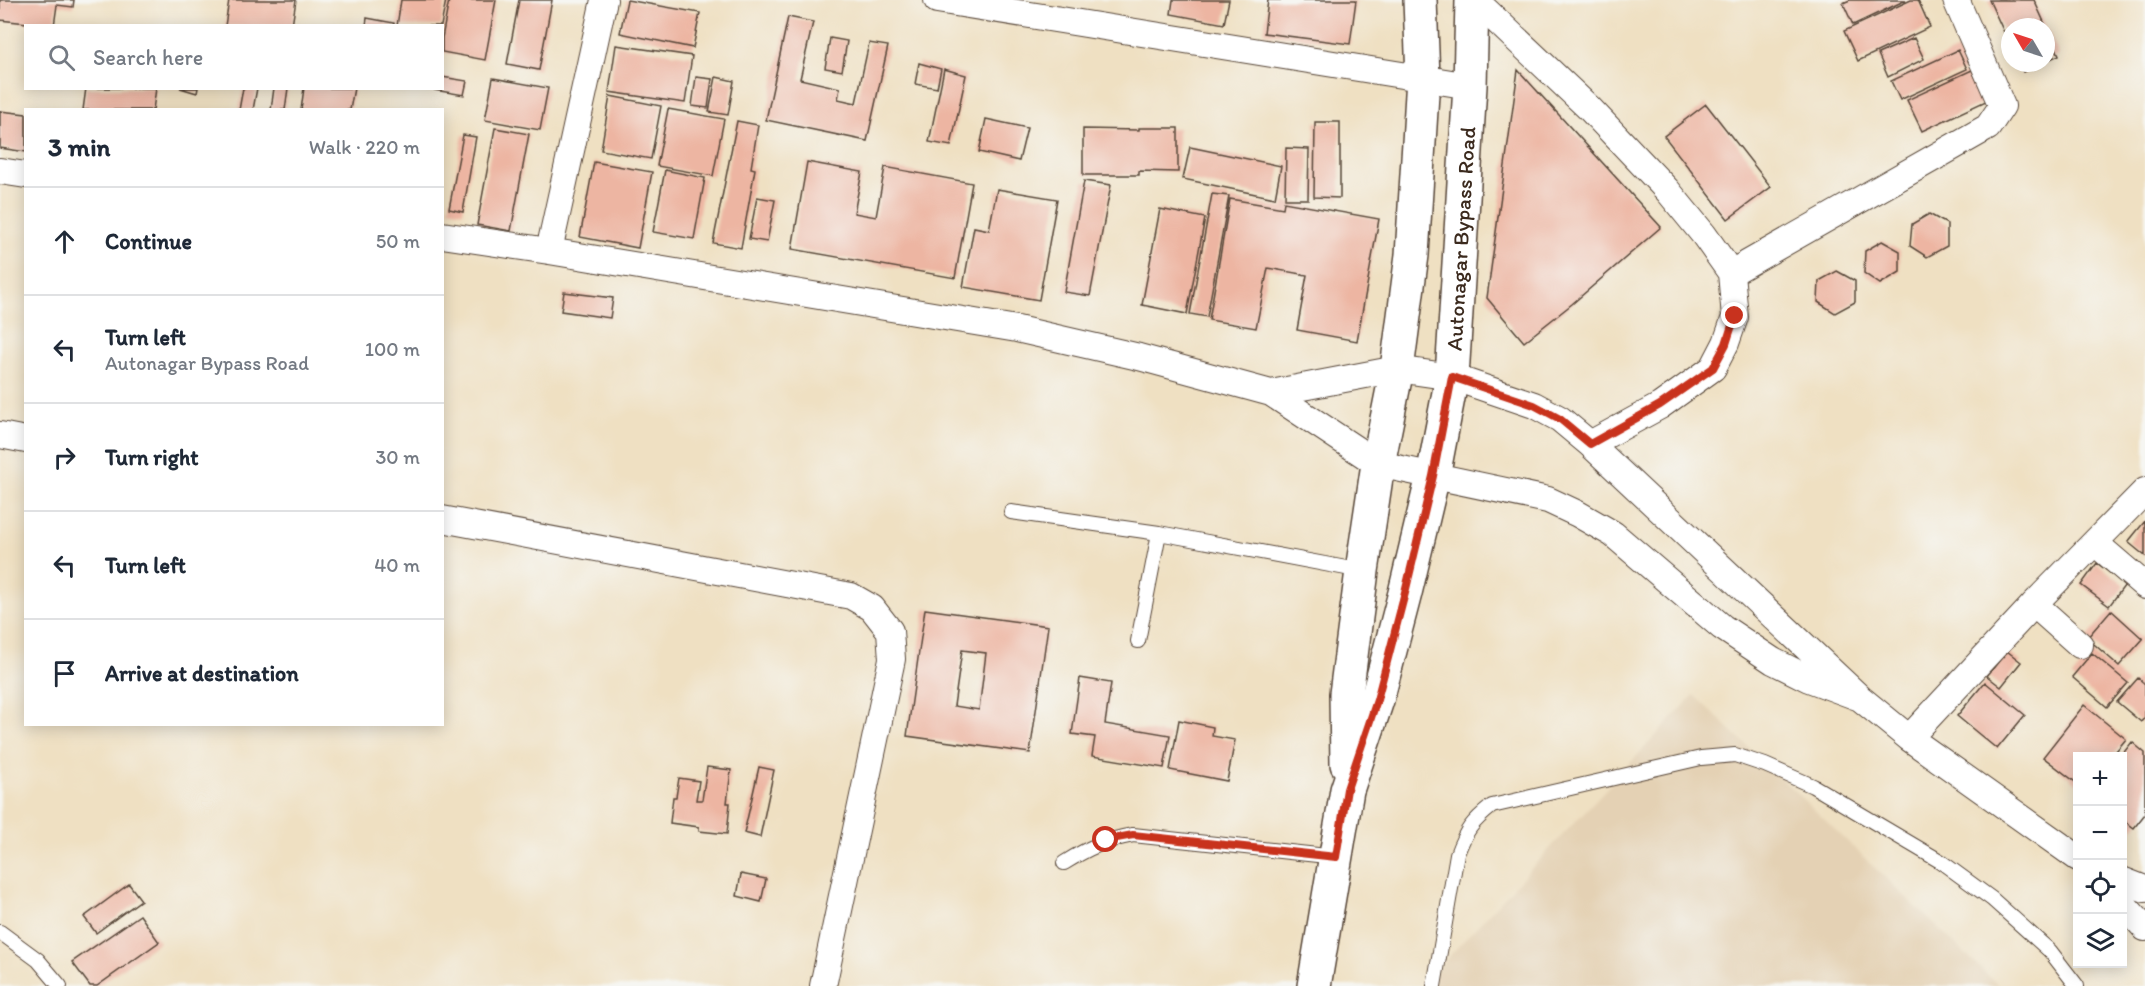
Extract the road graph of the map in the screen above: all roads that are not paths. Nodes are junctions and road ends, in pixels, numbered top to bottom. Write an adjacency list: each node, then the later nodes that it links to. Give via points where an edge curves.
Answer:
1 (604, 0): 11 (street)
2 (937, 0): 6 (street)
3 (1420, 0): 6 (main road, Autonagar Bypass Road)
4 (1473, 0): 7 (main road, Autonagar Bypass Road); 12 (street, via 1590,110 1668,191)
5 (1956, 0): 12 (street, via 2002,106 1989,126)
6 (1423, 78): 7 (street); 13 (main road, Autonagar Bypass Road, via 1412,255)
7 (1470, 86): 14 (main road, Autonagar Bypass Road)
8 (0, 171): 9 (street)
9 (24, 175)
10 (444, 235): 11 (street)
11 (549, 251): 15 (street, via 1017,329)
12 (1731, 273): 18 (street, via 1735,316 1713,368 1660,405)
13 (1397, 369): 14 (street); 15 (street); 19 (main road, Autonagar Bypass Road)
14 (1452, 377): 18 (street, via 1534,405 1560,419); 20 (main road, Autonagar Bypass Road)
15 (1270, 393): 19 (street)
16 (0, 435): 17 (street)
17 (24, 440)
18 (1590, 444): 31 (street)
19 (1378, 464): 20 (street); 26 (main road, Autonagar Bypass Road)
20 (1433, 476): 31 (street, via 1548,500 1578,514 1613,534 1722,627 1773,662); 33 (main road, Autonagar Bypass Road, via 1377,700)
21 (2145, 491): 25 (street)
22 (1011, 512): 24 (lane)
23 (444, 519): 43 (street, via 852,596 872,608 890,631 892,659)
24 (1159, 533): 26 (lane); 29 (lane)
25 (2095, 543): 27 (street); 28 (street)
26 (1362, 571): 33 (main road, Autonagar Bypass Road, via 1346,694)
27 (2145, 586)
28 (2034, 604): 30 (street); 32 (street)
29 (1138, 641)
30 (2080, 645)
31 (1860, 699): 32 (street)
32 (1909, 738): 34 (street)
33 (1347, 789): 35 (main road, Autonagar Bypass Road)
34 (2073, 854)
35 (1336, 857): 36 (lane, via 1133,835 1106,840); 44 (main road, Autonagar Bypass Road)
36 (1064, 863)
37 (2127, 882): 38 (street)
38 (2145, 889)
39 (2127, 908): 40 (street)
40 (2145, 928)
41 (0, 932): 42 (lane, via 38,960)
42 (60, 986)
43 (822, 986)
44 (1314, 986)
45 (1434, 986): 46 (lane, via 1457,854 1473,821 1492,806 1701,758 1735,755 1813,786 1940,861 1992,899 2050,951)
46 (2077, 986)

